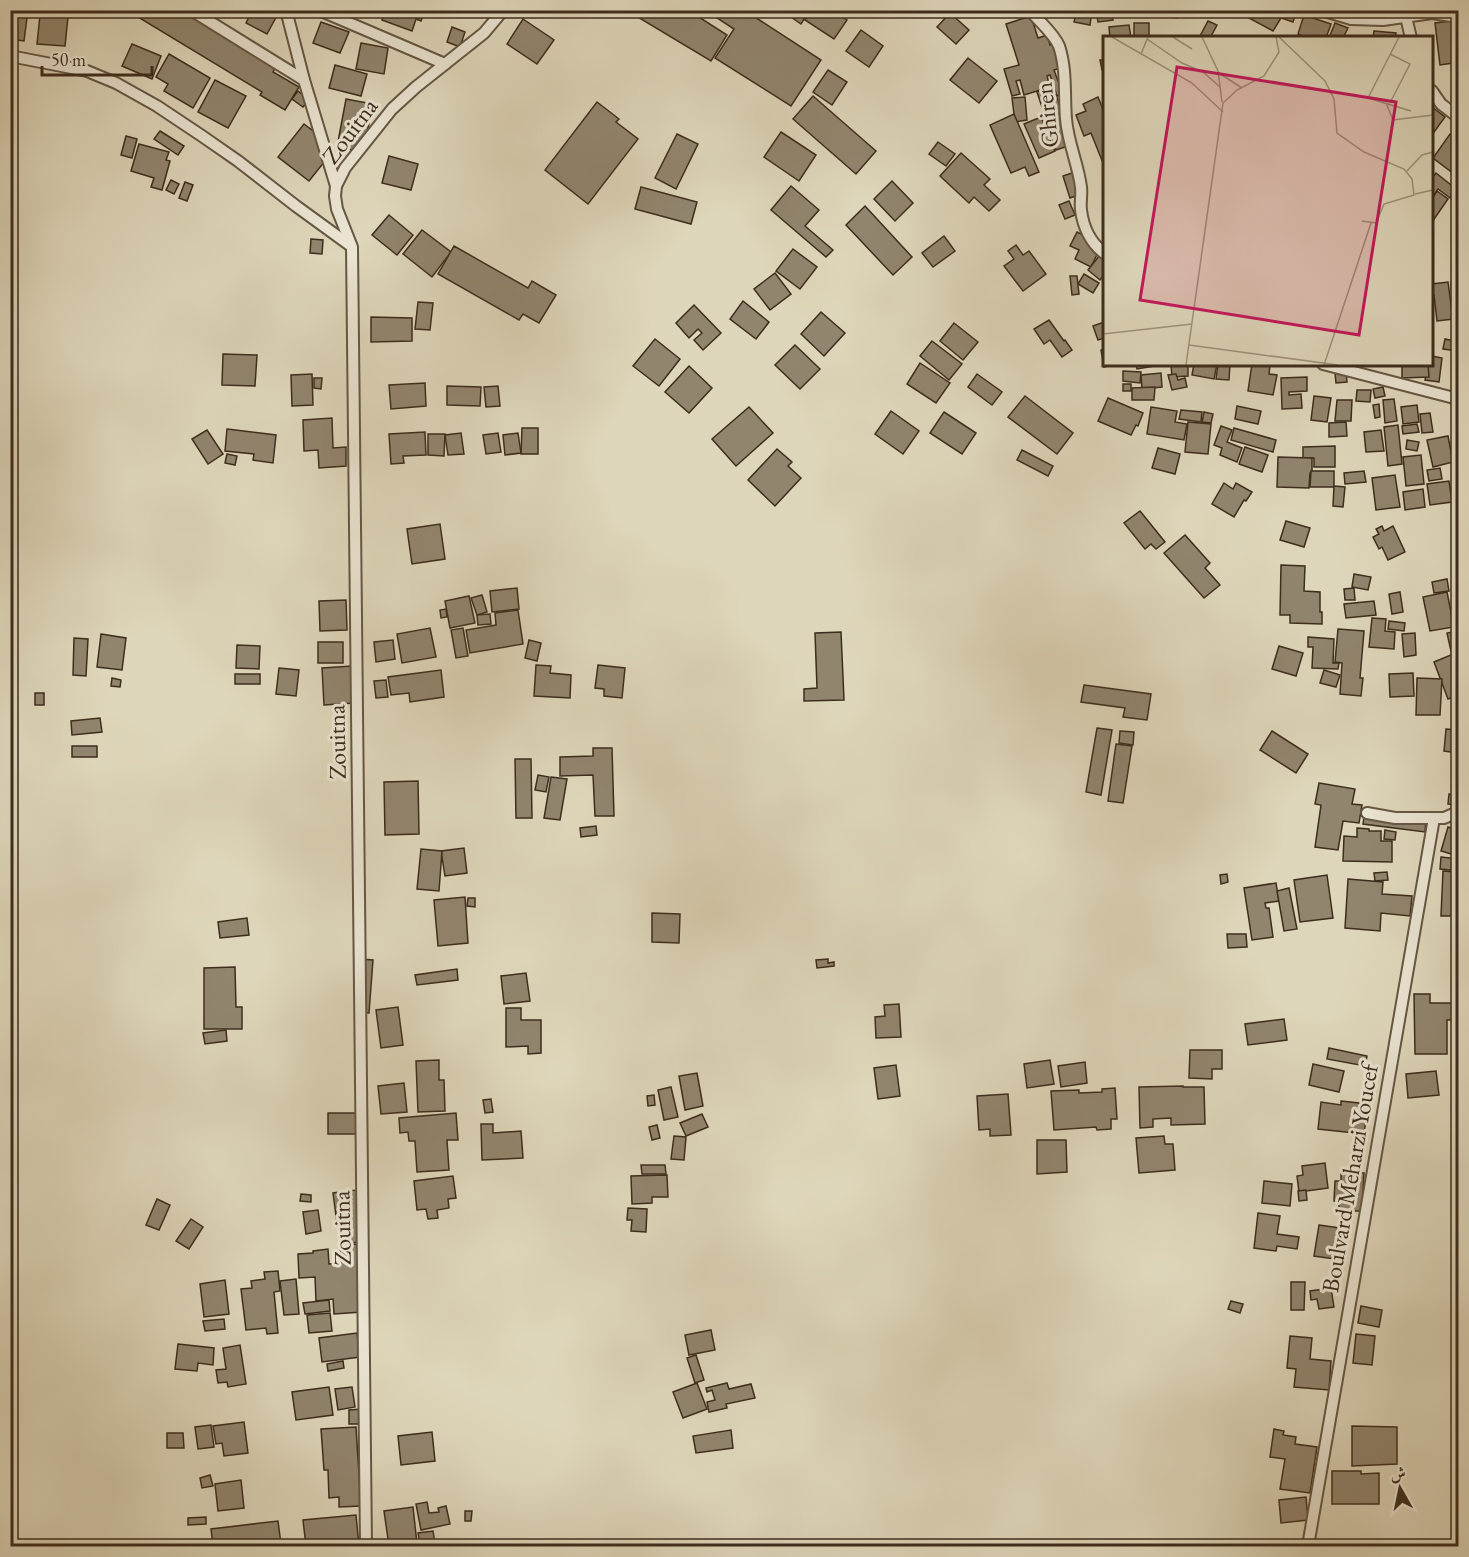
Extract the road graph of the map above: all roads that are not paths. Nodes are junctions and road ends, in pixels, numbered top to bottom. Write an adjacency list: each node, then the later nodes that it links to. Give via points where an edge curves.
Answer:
1 (191, 10): 13 (street)
2 (286, 10): 13 (street)
3 (319, 10): 12 (street)
4 (506, 10): 12 (street, Zouitna)
5 (1030, 10): 18 (street, Ghiren, via 1058,44 1064,71 1069,145 1081,189 1081,209 1085,227)
6 (1321, 10): 8 (street, via 1351,19)
7 (1432, 12): 8 (street); 9 (street)
8 (1406, 17): 10 (street)
9 (1458, 17)
10 (1411, 36)
11 (10, 56): 17 (street, via 87,71 116,83 238,160)
12 (445, 64): 16 (street, Zouitna, via 392,109 345,168)
13 (304, 80): 16 (street)
14 (1433, 94): 15 (street)
15 (1458, 117)
16 (336, 186): 17 (street, Zouitna, via 338,209)
17 (352, 247): 24 (street, Zouitna)
18 (1103, 253)
19 (1331, 366): 20 (street)
20 (1458, 399)
21 (1458, 812): 23 (street)
22 (1367, 813): 23 (street)
23 (1434, 818): 25 (street, Boulvard Meharzi Youcef)
24 (366, 1546)
25 (1308, 1546)

